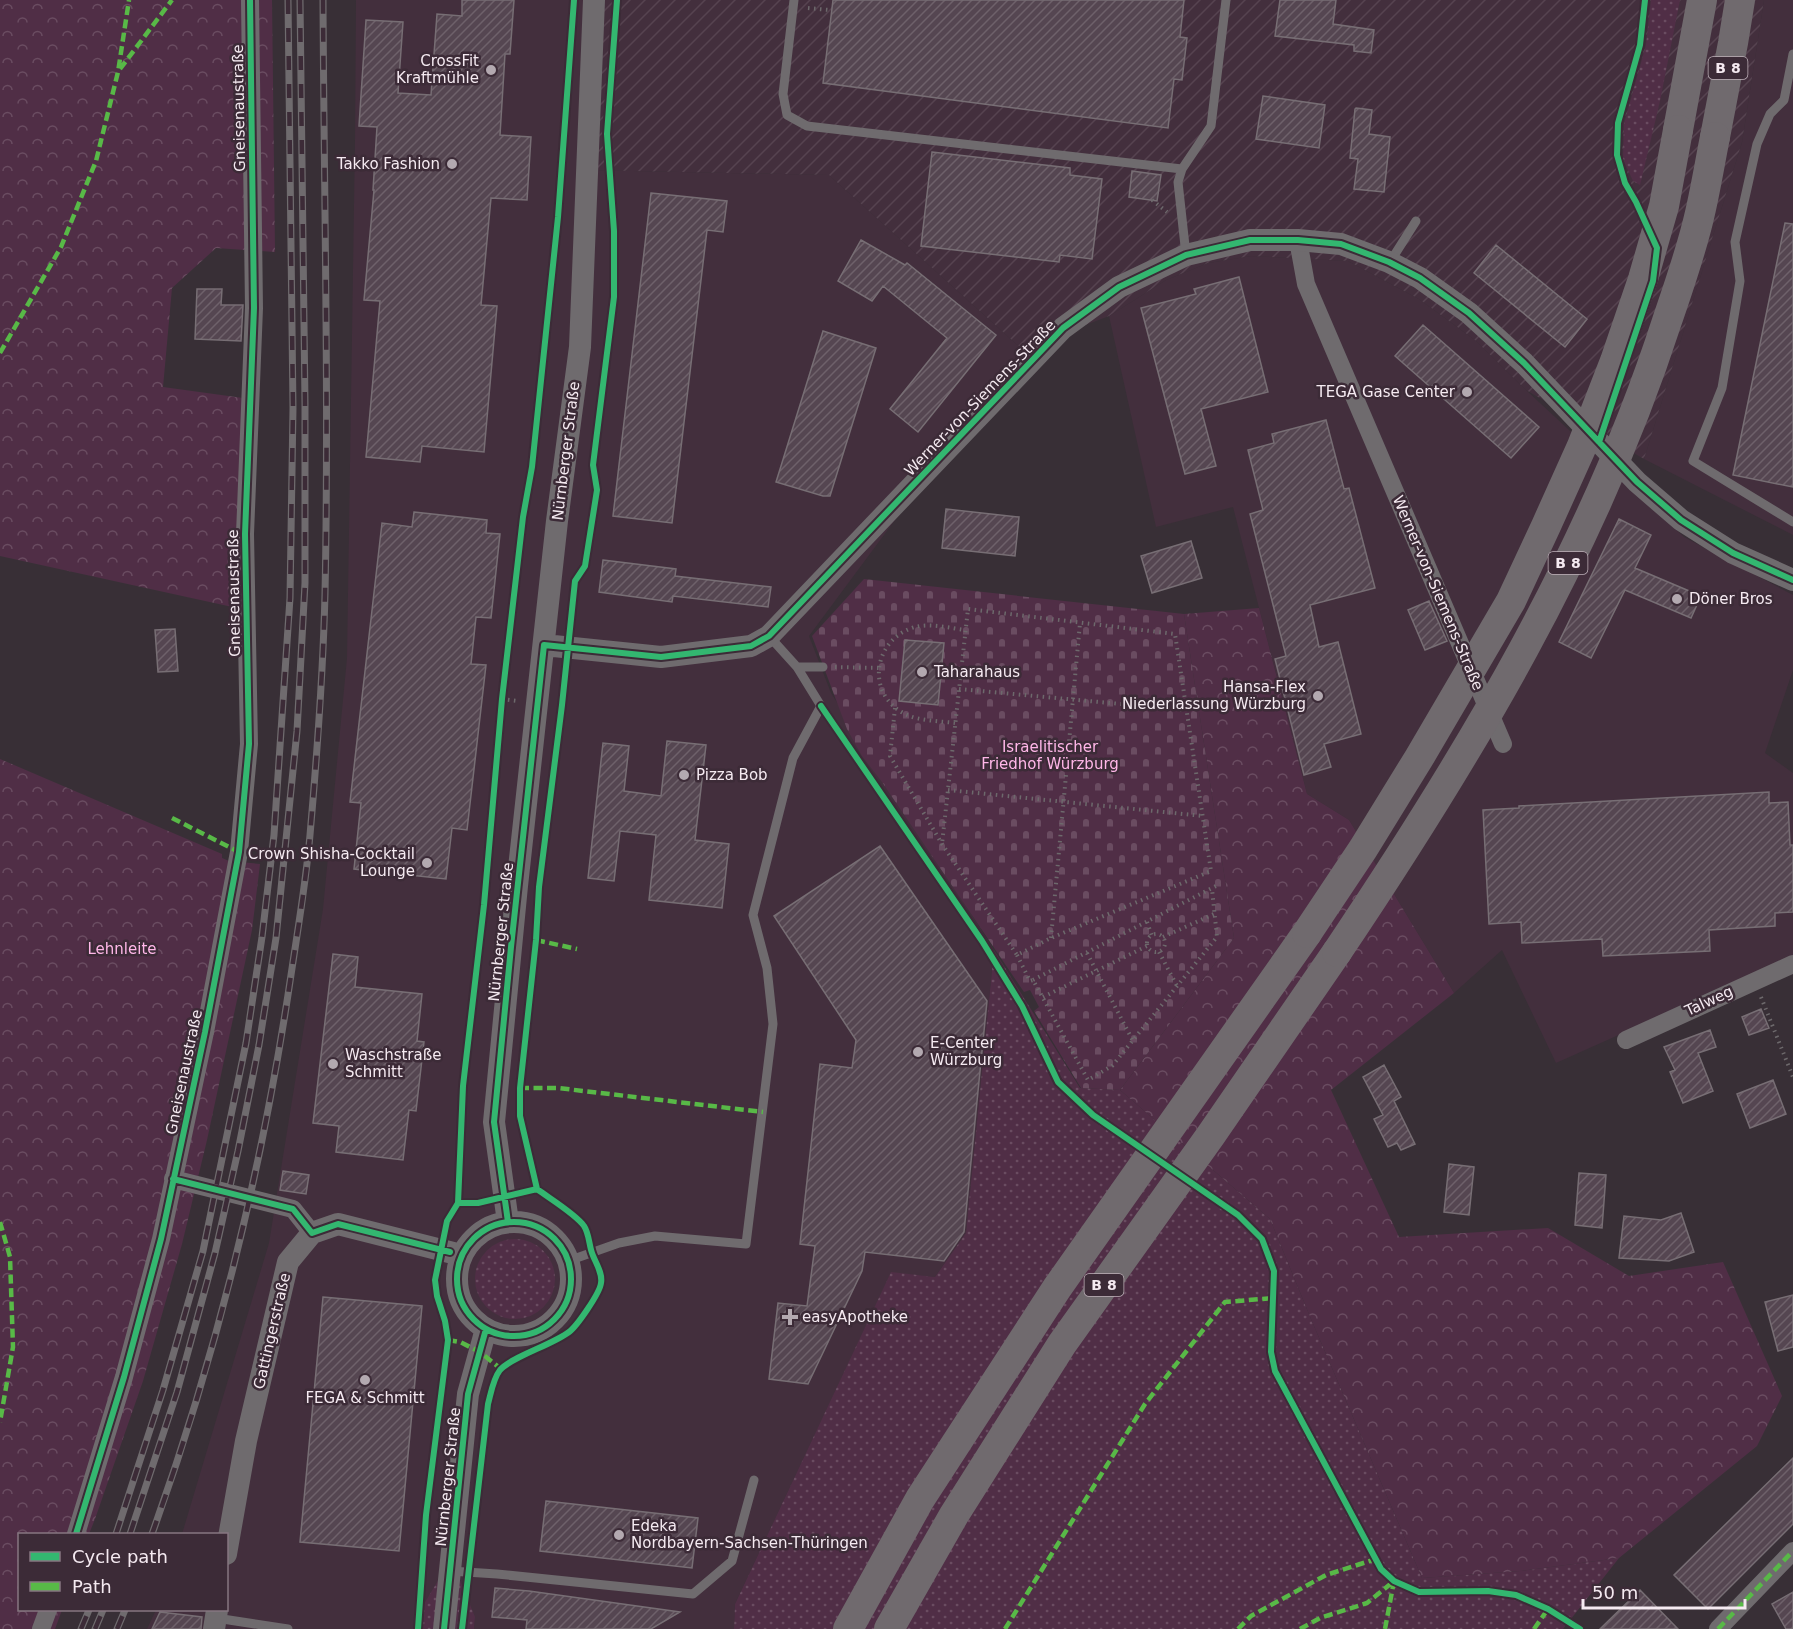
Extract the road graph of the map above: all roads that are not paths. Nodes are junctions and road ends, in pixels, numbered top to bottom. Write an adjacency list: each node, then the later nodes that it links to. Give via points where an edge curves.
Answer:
1 (250, 0): 22 (street, Gneisenaustraße, via 254,308 245,534 249,744 239,852)
2 (594, 0): 16 (street, Nürnberger Straße, via 579,346)
3 (794, 0): 8 (lane, via 783,94 787,115 807,126)
4 (1226, 0): 8 (lane, via 1210,126)
5 (1702, 0): 38 (highway, B 8, bridge, via 1664,206 1643,279 1582,446 1511,601 1364,849 1057,1288 920,1499)
6 (1740, 0): 39 (highway, B 8, bridge, via 1700,214 1650,375 1616,460 1543,615 1498,698 1404,851 1211,1135 1062,1344 954,1515)
7 (1793, 54): 13 (lane, via 1784,100 1770,114 1757,144 1735,242 1740,281 1722,388 1693,461)
8 (1182, 169): 11 (lane, via 1178,182)
9 (1416, 221): 12 (lane)
10 (1298, 240): 11 (street, Werner-von-Siemens-Straße, via 1250,240); 12 (street, Werner-von-Siemens-Straße, via 1341,244); 19 (street, Werner-von-Siemens-Straße, via 1306,284)
11 (1186, 255): 15 (street, Werner-von-Siemens-Straße, via 1119,287 1063,328)
12 (1389, 262): 14 (street, Werner-von-Siemens-Straße, via 1470,313 1524,363 1637,482 1681,520 1733,553)
13 (1793, 522)
14 (1793, 580)
15 (769, 636): 16 (street, Werner-von-Siemens-Straße, via 751,646 661,657); 17 (lane)
16 (544, 645): 23 (street, Nürnberger Straße, via 494,1122)
17 (796, 667): 18 (lane); 26 (lane, via 821,706 793,758 753,915 767,968 773,1024 746,1244 655,1236 619,1243)
18 (823, 667)
19 (1503, 744)
20 (1793, 964): 21 (street, Talweg)
21 (1626, 1040)
22 (173, 1179): 24 (street, via 293,1209); 29 (street, Gneisenaustraße, via 124,1377)
23 (508, 1222): 25 (street, via 485,1228); 26 (street, via 535,1225 550,1234)
24 (312, 1233): 25 (street, via 338,1224); 30 (street, Gattingerstraße, via 288,1262 246,1441)
25 (461, 1255): 27 (street, via 456,1271 462,1305)
26 (568, 1261): 27 (street, via 571,1280 567,1299 557,1316 542,1329 524,1335 504,1335)
27 (486, 1329): 32 (street, Nürnberger Straße, via 468,1394)
28 (754, 1480): 32 (lane, via 732,1561 693,1594)
29 (76, 1533)
30 (228, 1543)
31 (1793, 1551): 40 (street)
32 (450, 1571): 37 (street, Nürnberger Straße)
33 (48, 1611): 35 (street)
34 (216, 1619): 36 (lane)
35 (41, 1629)
36 (288, 1629)
37 (444, 1629)
38 (848, 1629)
39 (889, 1629)
40 (1718, 1629)

